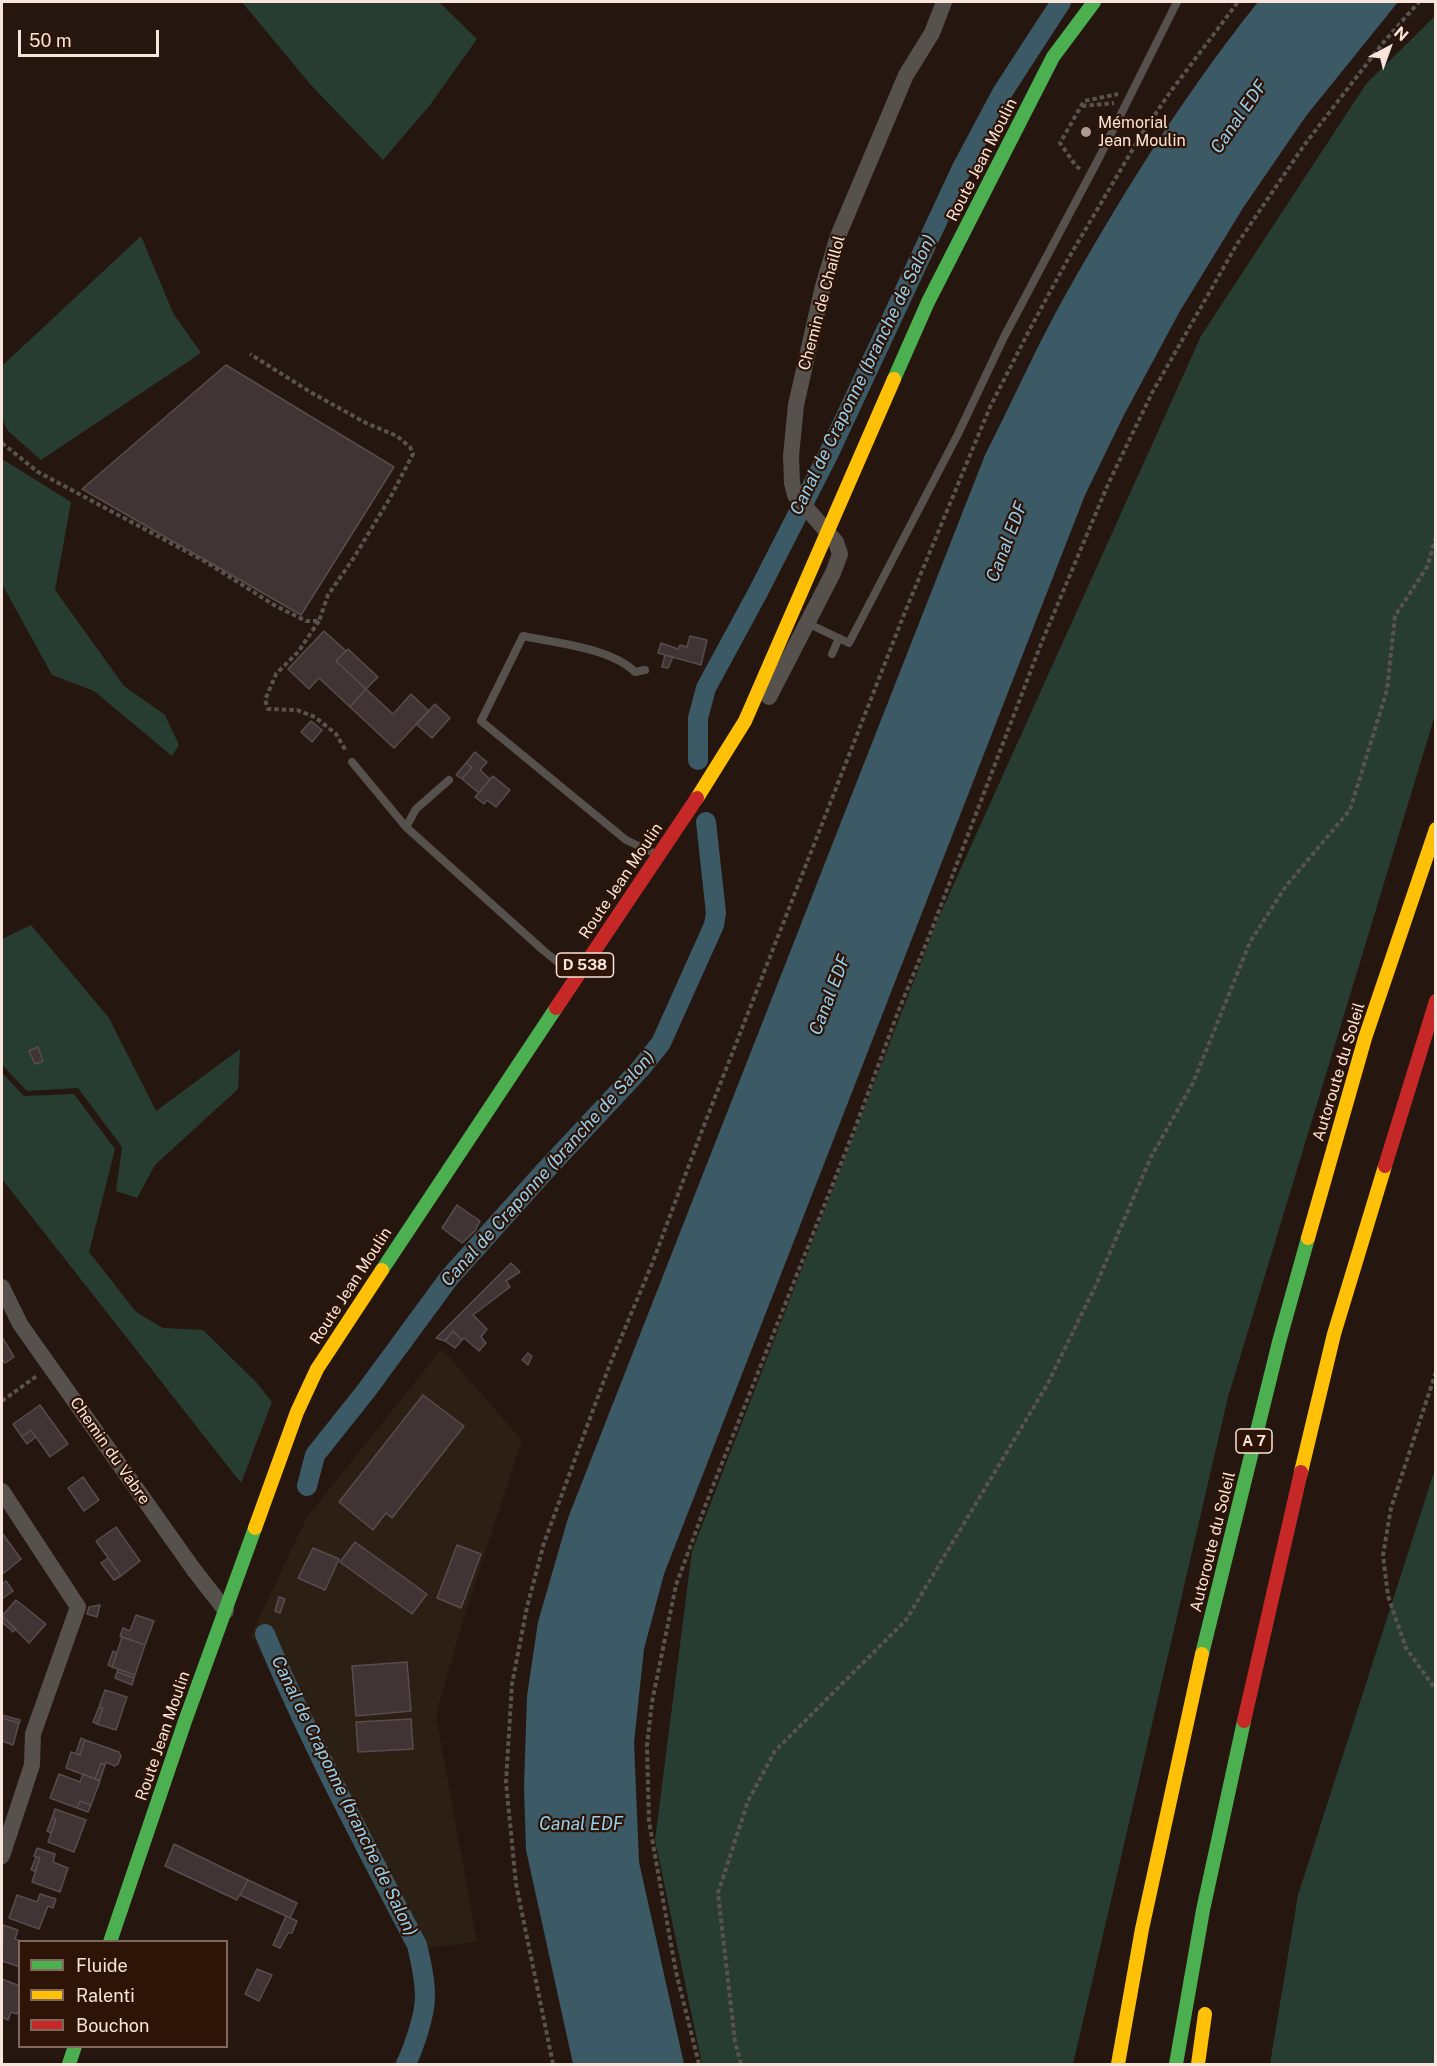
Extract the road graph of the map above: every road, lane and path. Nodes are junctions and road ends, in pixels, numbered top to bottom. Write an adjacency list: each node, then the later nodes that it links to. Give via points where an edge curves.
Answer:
1 (944, 2): 12 (street, Chemin de Chaillol, via 932,33 906,75 838,236 796,405 792,483 795,495)
2 (1094, 2): 12 (main road, Route Jean Moulin / D 538, via 1053,57 928,302)
3 (1177, 2): 6 (lane)
4 (1238, 2): 41 (path, via 1143,132 1063,269 990,407 905,612 610,1364 544,1543 526,1607 512,1684 506,1782 516,1884)
5 (1419, 2): 42 (path, via 1305,144 1237,244 1152,393 1114,472 1041,644 676,1585 647,1745 649,1821 676,1972)
6 (1129, 99): 8 (path, via 1120,93 1084,101); 16 (lane, via 849,643)
7 (1113, 102): 8 (path)
8 (1082, 106): 9 (path, via 1060,143)
9 (1076, 166)
10 (250, 354): 14 (path, via 312,393 397,436 413,454 390,498 328,595)
11 (2, 443): 14 (path, via 38,472 206,562 274,605 306,621)
12 (827, 533): 15 (street, Chemin de Chaillol, via 840,554); 19 (main road, Route Jean Moulin / D 538, via 745,721)
13 (1436, 537): 43 (path, via 1427,567 1395,616 1387,690 1350,810 1286,886 1250,942 1193,1083 1151,1157 1096,1285 1047,1385 906,1620 775,1751 748,1801 718,1893 735,2042)
14 (320, 621): 20 (path, via 276,674 265,700 268,709 297,710 315,717 336,734)
15 (807, 623): 16 (lane); 19 (street, via 764,707)
16 (839, 638): 17 (lane)
17 (832, 654)
18 (645, 670): 24 (lane, via 635,672 626,663 590,650 523,636 481,721 626,840)
19 (725, 754): 24 (main road, Route Jean Moulin / D 538)
20 (352, 762): 22 (lane)
21 (449, 780): 22 (lane, via 416,809)
22 (405, 827): 25 (lane)
23 (1436, 829): 44 (main road, Autoroute du Soleil / A 7, via 1365,1038 1279,1342 1211,1615 1142,1929)
24 (659, 855): 25 (main road, Route Jean Moulin / D 538)
25 (577, 977): 32 (main road, Route Jean Moulin / D 538, via 317,1369 297,1412)
26 (1436, 1001): 35 (main road, via 1334,1334)
27 (2, 1287): 28 (street, Chemin du Vabre, via 20,1324)
28 (50, 1366): 30 (path); 32 (street, Chemin du Vabre)
29 (1435, 1373): 33 (path, via 1391,1508 1383,1555 1388,1596 1406,1648)
30 (2, 1401)
31 (2, 1491): 34 (street, via 78,1607 33,1734 32,1764)
32 (226, 1611): 36 (main road, Route Jean Moulin / D 538)
33 (1436, 1690)
34 (2, 1856)
35 (1203, 1910): 37 (main road); 45 (main road)
36 (110, 1940)
37 (1211, 1942)
38 (1207, 1997): 46 (main road)
39 (74, 2048): 40 (main road)
40 (69, 2064)
41 (553, 2064)
42 (699, 2064)
43 (741, 2064)
44 (1118, 2064)
45 (1176, 2064)
46 (1198, 2064)

